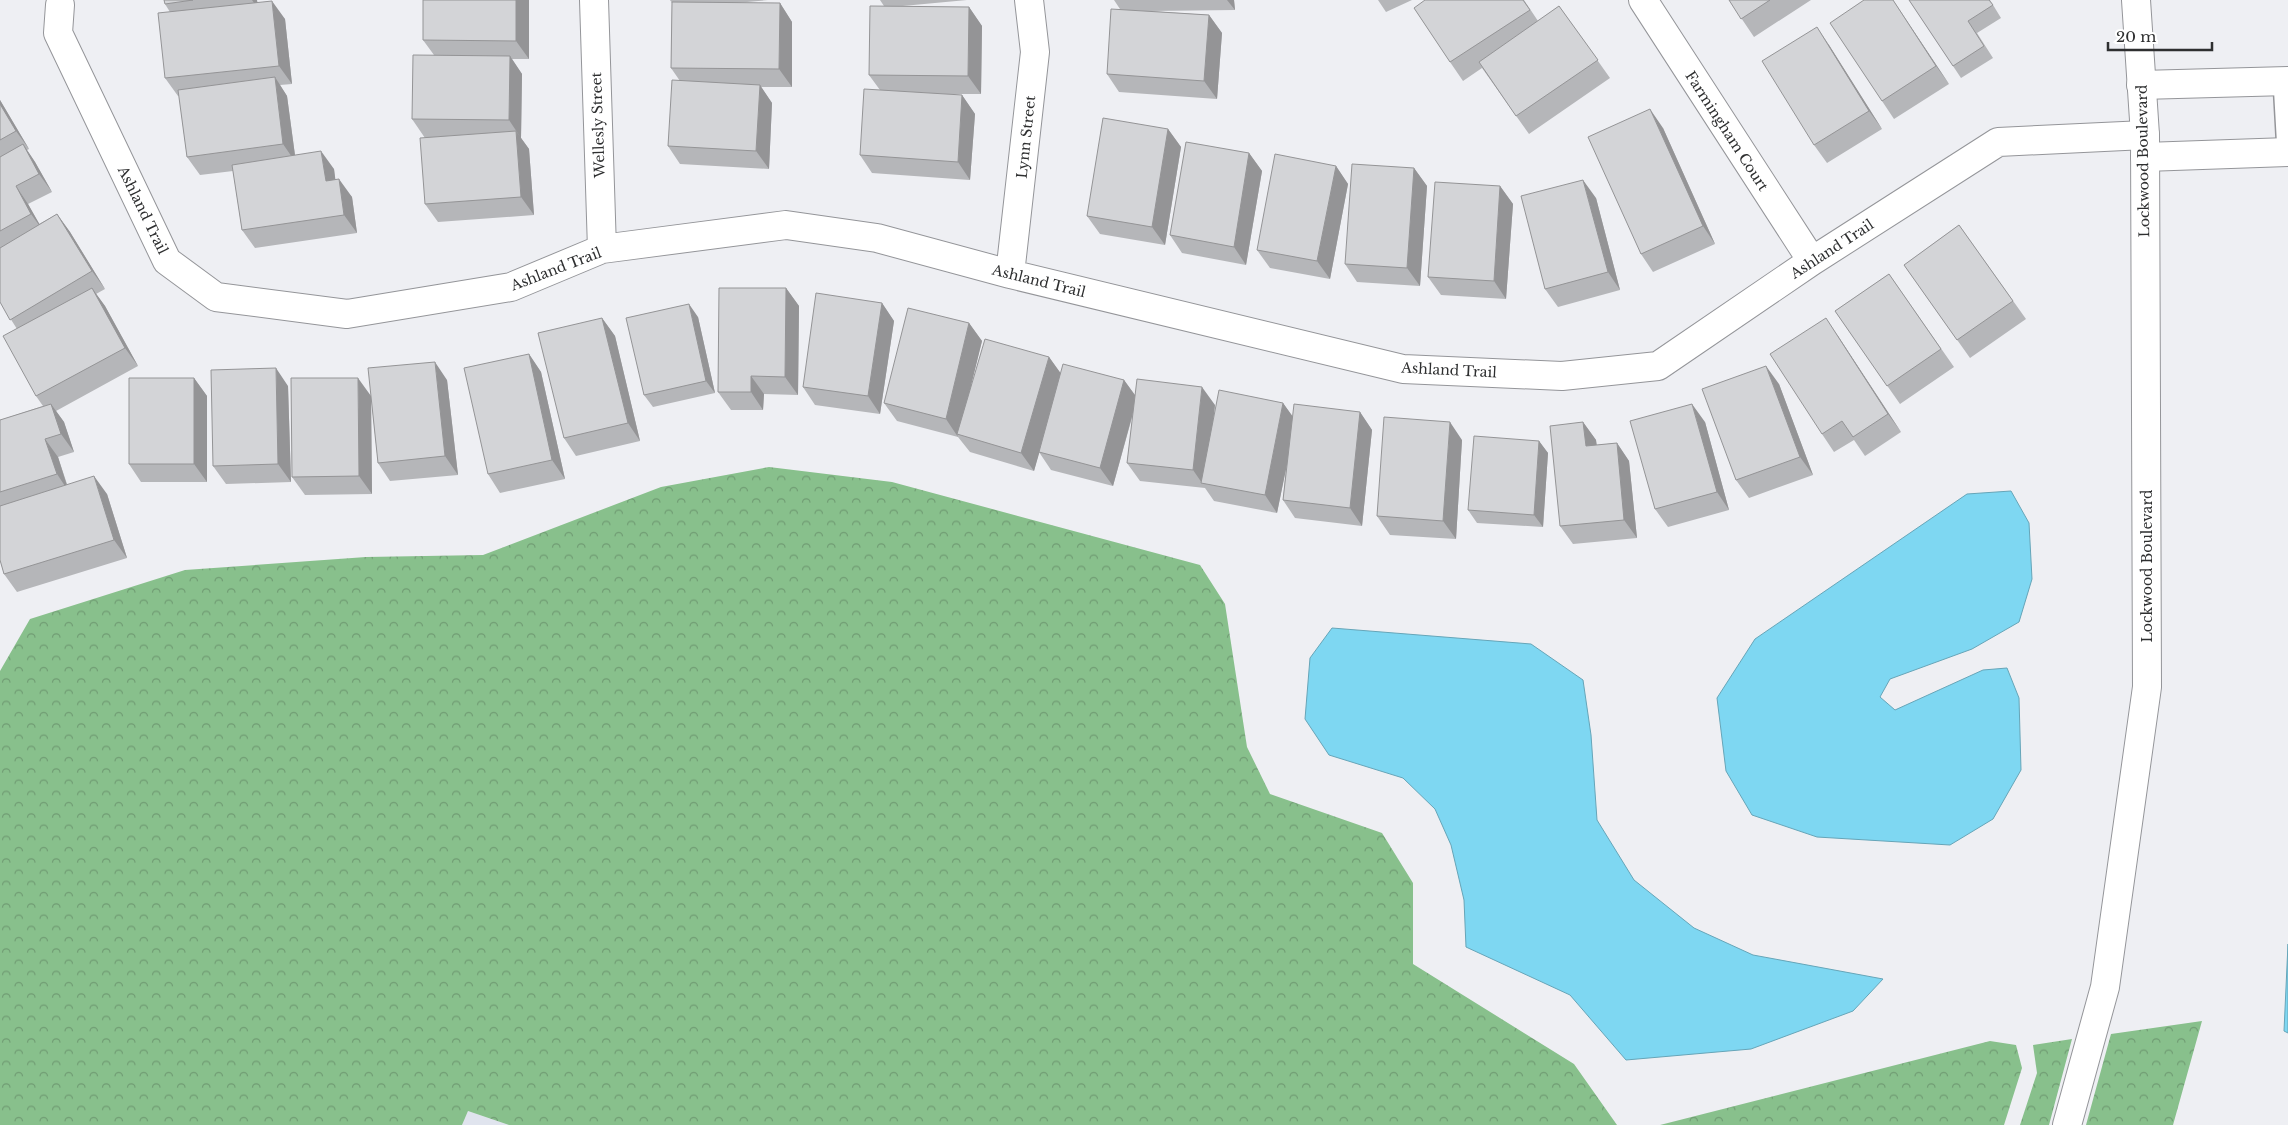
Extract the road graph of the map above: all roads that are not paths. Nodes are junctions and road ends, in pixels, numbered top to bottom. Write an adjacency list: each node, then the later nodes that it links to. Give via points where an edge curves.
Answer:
1 (594, 0): 10 (street, Wellesly Street)
2 (1030, 0): 12 (street, Lynn Street, via 1035,52)
3 (1643, 0): 11 (street, Farmingham Court)
4 (2136, 0): 7 (street, Lockwood Boulevard)
5 (60, 5): 10 (street, Ashland Trail, via 58,33 167,260 216,298 346,314 511,288)
6 (2285, 81): 7 (street); 9 (lane)
7 (2142, 85): 8 (street, Lockwood Boulevard)
8 (2145, 146): 9 (street, Ashland Trail); 11 (street, Ashland Trail, via 1998,142); 13 (street, Lockwood Boulevard, via 2147,688 2105,987)
9 (2286, 152)
10 (602, 249): 12 (street, Ashland Trail, via 786,225 877,238)
11 (1812, 261): 12 (street, Ashland Trail, via 1658,366 1562,376 1403,369)
12 (1010, 274)
13 (2067, 1125)

